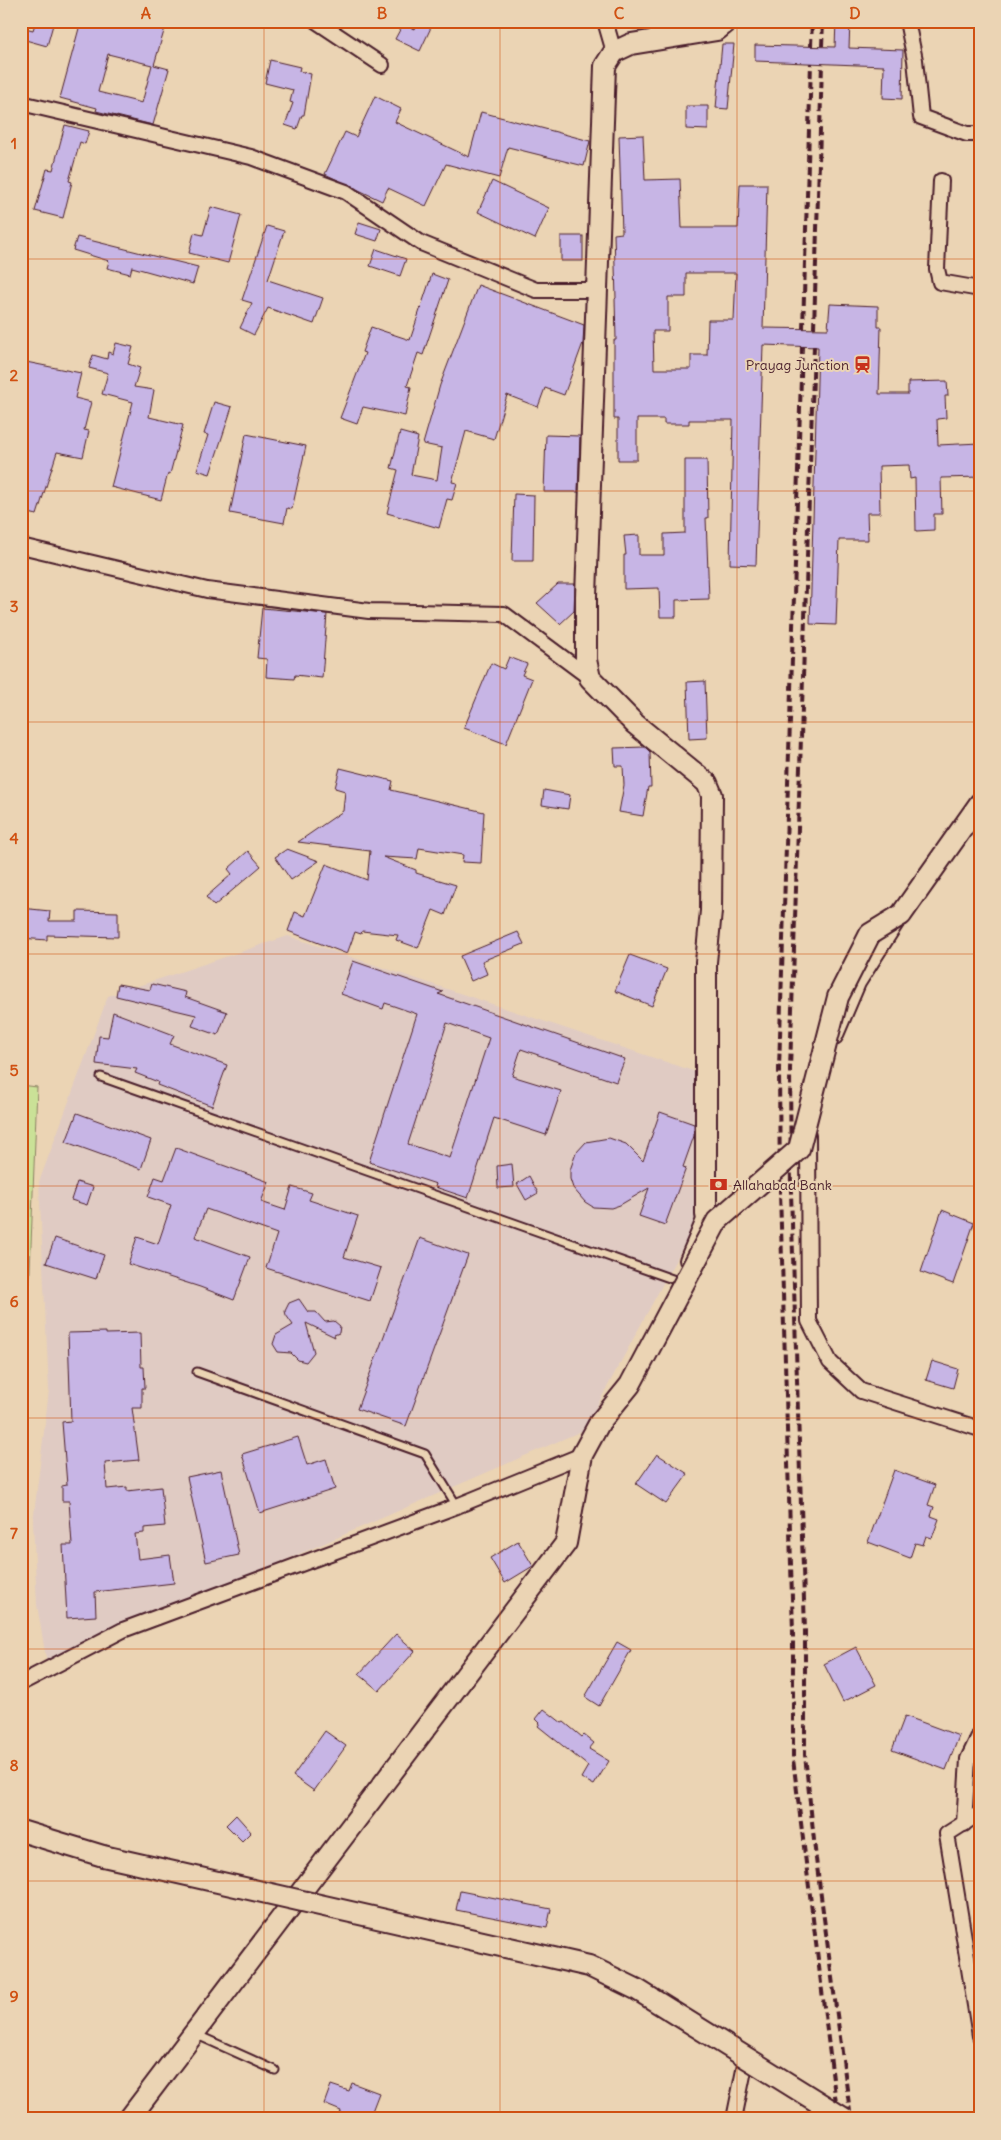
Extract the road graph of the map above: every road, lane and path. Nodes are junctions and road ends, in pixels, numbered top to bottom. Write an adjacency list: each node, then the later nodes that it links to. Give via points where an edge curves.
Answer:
1 (316, 21): 6 (street)
2 (605, 21): 5 (street)
3 (728, 21): 5 (street, via 717,30 631,44)
4 (907, 21): 8 (street, via 915,60 920,117 966,134)
5 (614, 52): 11 (street, via 605,66)
6 (382, 65)
7 (21, 103): 11 (street, via 251,157 346,192 421,243 536,290)
8 (980, 134)
9 (941, 181): 10 (street, via 937,269 940,282)
10 (980, 289)
11 (597, 290): 13 (street, via 586,596 586,660)
12 (21, 546): 13 (street, via 207,590 369,611 504,614)
13 (590, 678): 17 (street, via 635,724 707,783 712,795 711,911 706,962)
14 (980, 802): 15 (street)
15 (901, 915): 20 (street, bridge, via 870,934 838,997 799,1149 717,1221 630,1385); 21 (street, via 858,983 826,1059 808,1137 809,1321 830,1362 861,1391)
16 (101, 1077): 18 (lane)
17 (706, 1215): 18 (street)
18 (678, 1281): 20 (street)
19 (197, 1372): 23 (lane, via 425,1454)
20 (600, 1422): 22 (street)
21 (980, 1429)
22 (582, 1455): 23 (street); 30 (street, via 566,1542)
23 (457, 1506): 24 (street, via 124,1630)
24 (21, 1683)
25 (980, 1734): 27 (street, via 968,1759)
26 (980, 1813): 27 (street)
27 (964, 1824): 31 (street, via 947,1834)
28 (21, 1831): 29 (street, bridge, via 103,1856 589,1966)
29 (636, 1989): 32 (lane, via 640,1999); 32 (lane, via 642,1986 787,2074 781,2089); 36 (street, bridge)
30 (195, 2034): 33 (lane); 34 (street)
31 (980, 2036)
32 (745, 2065): 35 (street)
33 (275, 2070)
34 (129, 2119)
35 (734, 2119)
36 (845, 2119)

